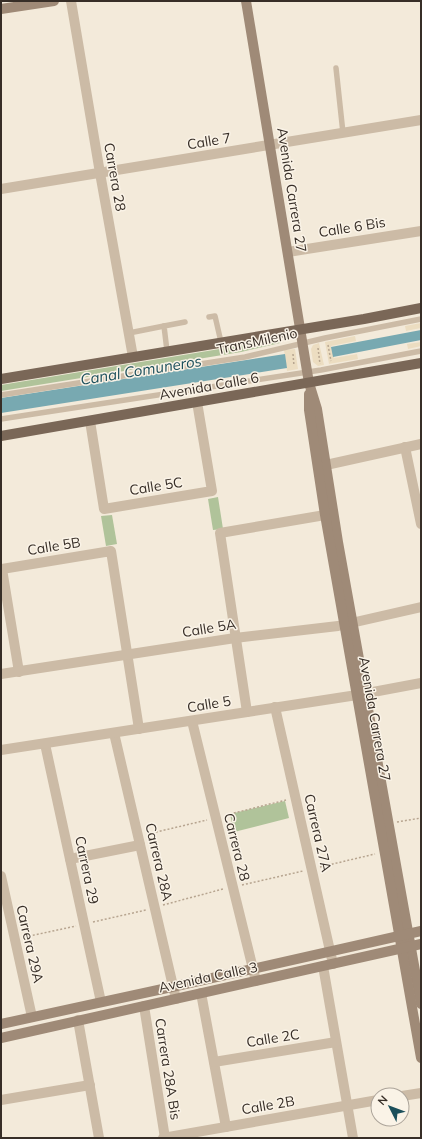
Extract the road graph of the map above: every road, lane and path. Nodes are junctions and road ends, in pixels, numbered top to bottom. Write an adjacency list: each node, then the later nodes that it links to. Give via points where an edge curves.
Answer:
1 (54, 1): 4 (main road)
2 (71, 1): 9 (street, Carrera 28)
3 (246, 1): 8 (main road, Avenida Carrera 27)
4 (1, 10)
5 (336, 68): 7 (lane)
6 (421, 120): 7 (street, Calle 7)
7 (343, 133): 8 (street, Calle 7)
8 (270, 145): 9 (street, Calle 7); 12 (main road, Avenida Carrera 27)
9 (100, 173): 10 (street, Calle 7); 19 (street, Carrera 28)
10 (1, 189)
11 (421, 231): 12 (street, Calle 6 Bis)
12 (288, 252): 18 (main road, Avenida Carrera 27)
13 (421, 308): 18 (main road)
14 (209, 317): 20 (lane, via 215,316)
15 (421, 319): 21 (lane, TransMilenio)
16 (185, 322): 17 (lane)
17 (164, 326): 19 (lane); 25 (lane)
18 (300, 329): 20 (main road); 21 (main road, Avenida Carrera 27)
19 (129, 333): 27 (street, Carrera 28)
20 (220, 342): 25 (main road)
21 (303, 344): 34 (main road, Avenida Carrera 27); 37 (lane, TransMilenio, via 245,357)
22 (317, 344): 28 (path)
23 (328, 344): 30 (path)
24 (292, 349): 33 (path)
25 (167, 351): 27 (main road)
26 (421, 351): 34 (lane)
27 (133, 357): 35 (main road)
28 (319, 357): 29 (path); 32 (path)
29 (322, 357)
30 (331, 361)
31 (421, 363): 36 (main road, Avenida Calle 6)
32 (320, 366)
33 (295, 370)
34 (307, 372): 36 (main road, Avenida Carrera 27); 39 (lane)
35 (1, 379)
36 (309, 383): 38 (main road, Avenida Calle 6); 44 (main road, Avenida Carrera 27, via 317,409); 45 (main road, Avenida Carrera 27, via 309,410)
37 (1, 395)
38 (197, 402): 40 (main road, Avenida Calle 6); 40 (street, Calle 5C, via 212,492 104,509)
39 (1, 419)
40 (90, 421): 41 (main road, Avenida Calle 6)
41 (1, 436)
42 (421, 444): 43 (street)
43 (405, 447): 44 (street); 46 (street)
44 (326, 465): 48 (main road, Avenida Carrera 27)
45 (325, 515): 48 (main road, Avenida Carrera 27); 49 (street, via 220,533)
46 (421, 524)
47 (421, 607): 48 (street, Calle 5A)
48 (348, 624): 49 (street, Calle 5A); 54 (main road, Avenida Carrera 27)
49 (235, 638): 50 (street, Calle 5A); 56 (street)
50 (128, 654): 51 (street, Calle 5A); 51 (street, Calle 5B, via 111,551 2,569); 58 (street)
51 (19, 672): 52 (street, Calle 5A)
52 (1, 674)
53 (421, 683): 54 (street, Calle 5)
54 (361, 694): 55 (street, Calle 5); 63 (main road, Avenida Carrera 27); 65 (main road, Avenida Carrera 27)
55 (275, 707): 56 (street, Calle 5); 67 (street, Carrera 27A)
56 (247, 712): 57 (street, Calle 5)
57 (192, 721): 58 (street, Calle 5); 69 (street, Carrera 28)
58 (139, 729): 59 (street, Calle 5)
59 (114, 733): 60 (street, Calle 5); 64 (street, Carrera 28A)
60 (46, 744): 61 (street, Calle 5); 66 (street, Carrera 29)
61 (1, 750)
62 (421, 818): 63 (path)
63 (388, 824): 74 (main road, Avenida Carrera 27)
64 (140, 845): 66 (street); 71 (street, Carrera 28A)
65 (384, 852): 67 (path); 74 (main road, Avenida Carrera 27)
66 (70, 859): 72 (street, Carrera 29)
67 (311, 869): 69 (path); 78 (street, Carrera 27A)
68 (1, 876): 70 (street, Carrera 29A)
69 (233, 887): 71 (path); 80 (street, Carrera 28)
70 (4, 906): 75 (street, Carrera 29A)
71 (155, 908): 72 (path); 82 (street, Carrera 28A)
72 (84, 924): 75 (path); 85 (street, Carrera 29)
73 (421, 931): 74 (main road, Avenida Calle 3)
74 (404, 935): 77 (main road, Avenida Carrera 27); 78 (main road, Avenida Calle 3)
75 (15, 939): 88 (street, Carrera 29A)
76 (421, 944): 77 (main road, Avenida Calle 3)
77 (406, 948): 79 (main road, Avenida Calle 3); 86 (main road, Avenida Carrera 27); 93 (main road, Avenida Carrera 27)
78 (330, 952): 79 (street, Carrera 27A); 80 (main road, Avenida Calle 3)
79 (328, 965): 81 (main road, Avenida Calle 3); 92 (street, Carrera 27A)
80 (253, 969): 81 (street, Carrera 28); 82 (main road, Avenida Calle 3)
81 (256, 981): 83 (main road, Avenida Calle 3)
82 (174, 987): 84 (street, Carrera 28A); 85 (main road, Avenida Calle 3)
83 (201, 993): 84 (main road, Avenida Calle 3); 94 (street)
84 (176, 999): 87 (main road, Avenida Calle 3)
85 (101, 1002): 88 (main road, Avenida Calle 3)
86 (421, 1004)
87 (144, 1006): 89 (main road, Avenida Calle 3); 103 (street, Carrera 28A Bis)
88 (32, 1017): 90 (main road, Avenida Calle 3)
89 (78, 1020): 91 (main road, Avenida Calle 3); 95 (street)
90 (1, 1024)
91 (1, 1038)
92 (336, 1042): 94 (street, Calle 2C); 100 (street, Carrera 27A)
93 (421, 1058)
94 (214, 1062): 101 (street)
95 (90, 1085): 98 (street); 102 (street)
96 (421, 1093): 97 (street)
97 (410, 1095)
98 (1, 1100)
99 (370, 1101): 100 (street, Calle 2B)
100 (347, 1105): 101 (street, Calle 2B); 104 (street, Carrera 27A)
101 (226, 1127): 103 (street, Calle 2B)
102 (99, 1138)
103 (164, 1138)
104 (352, 1138)

